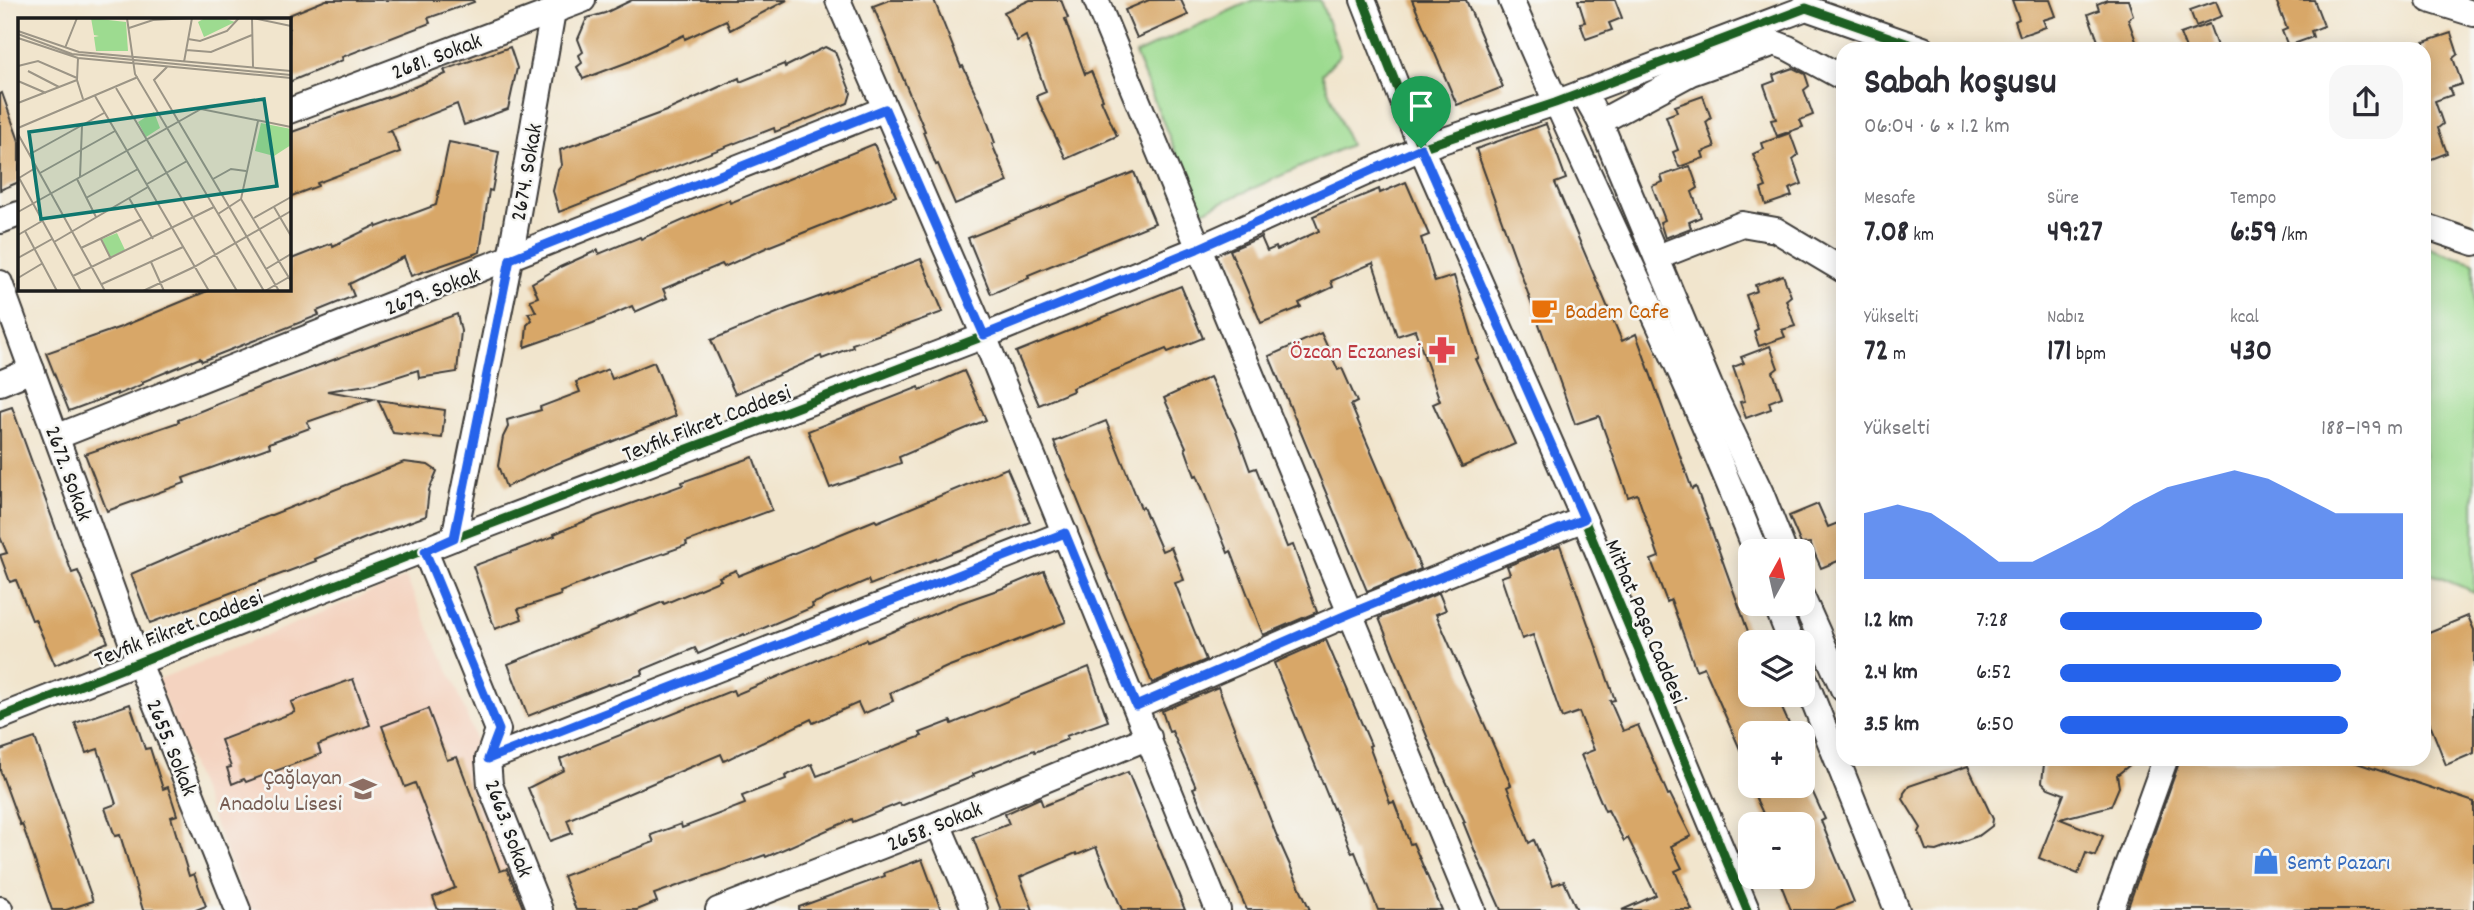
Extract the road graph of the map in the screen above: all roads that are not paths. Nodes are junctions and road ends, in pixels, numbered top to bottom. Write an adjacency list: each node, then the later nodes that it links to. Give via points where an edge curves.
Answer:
1 (583, 0): 7 (street, 2681. Sokak)
2 (838, 0): 13 (street)
3 (1096, 0): 21 (street)
4 (1363, 0): 16 (street, Mithat Paşa Caddesi)
5 (1511, 0): 12 (street)
6 (2429, 0): 8 (street)
7 (553, 11): 14 (street, 2681. Sokak); 23 (street, 2674. Sokak)
8 (2474, 14)
9 (1903, 42): 11 (street, Tevfik Fikret Caddesi, via 1806,8)
10 (1836, 74): 15 (street, via 1775,43 1691,74)
11 (1583, 92): 12 (street, Tevfik Fikret Caddesi); 15 (street)
12 (1555, 103): 16 (street, Tevfik Fikret Caddesi); 33 (street)
13 (885, 109): 23 (street, 2679. Sokak); 26 (street)
14 (290, 111)
15 (1600, 122): 22 (street)
16 (1421, 148): 21 (street, Tevfik Fikret Caddesi); 30 (street, Mithat Paşa Caddesi)
17 (18, 214): 18 (street)
18 (0, 221)
19 (2431, 228): 20 (street)
20 (2474, 243)
21 (1197, 249): 26 (street, Tevfik Fikret Caddesi); 36 (street)
22 (1658, 257): 24 (street, via 1742,224 1776,230); 34 (street)
23 (510, 259): 29 (street, 2679. Sokak); 32 (street, 2674. Sokak)
24 (1836, 266)
25 (0, 284): 27 (street, 2672. Sokak)
26 (984, 335): 31 (street); 32 (street, Tevfik Fikret Caddesi)
27 (32, 370): 28 (street); 29 (street, 2672. Sokak)
28 (0, 383)
29 (56, 437): 38 (street, 2672. Sokak)
30 (1584, 519): 36 (street); 55 (street, Mithat Paşa Caddesi)
31 (1065, 533): 41 (street); 45 (street)
32 (454, 538): 35 (street, Tevfik Fikret Caddesi)
33 (1751, 539)
34 (1779, 539)
35 (425, 551): 38 (street, Tevfik Fikret Caddesi); 45 (street, 2663. Sokak, via 499,730)
36 (1351, 613): 41 (street); 54 (street)
37 (1810, 616): 39 (street)
38 (139, 663): 42 (street, Tevfik Fikret Caddesi); 49 (street, 2655. Sokak)
39 (1836, 673)
40 (1815, 699): 44 (street)
41 (1136, 706): 43 (street)
42 (0, 717)
43 (1149, 737): 48 (street, 2658. Sokak); 53 (street)
44 (1836, 743)
45 (488, 759): 50 (street, 2663. Sokak, via 490,785)
46 (1845, 766): 56 (street)
47 (2163, 766): 57 (street)
48 (938, 824): 51 (street, 2658. Sokak); 52 (street)
49 (238, 910)
50 (540, 910)
51 (718, 910)
52 (975, 910)
53 (1218, 910)
54 (1473, 910)
55 (1747, 910)
56 (1898, 910)
57 (2111, 910)

